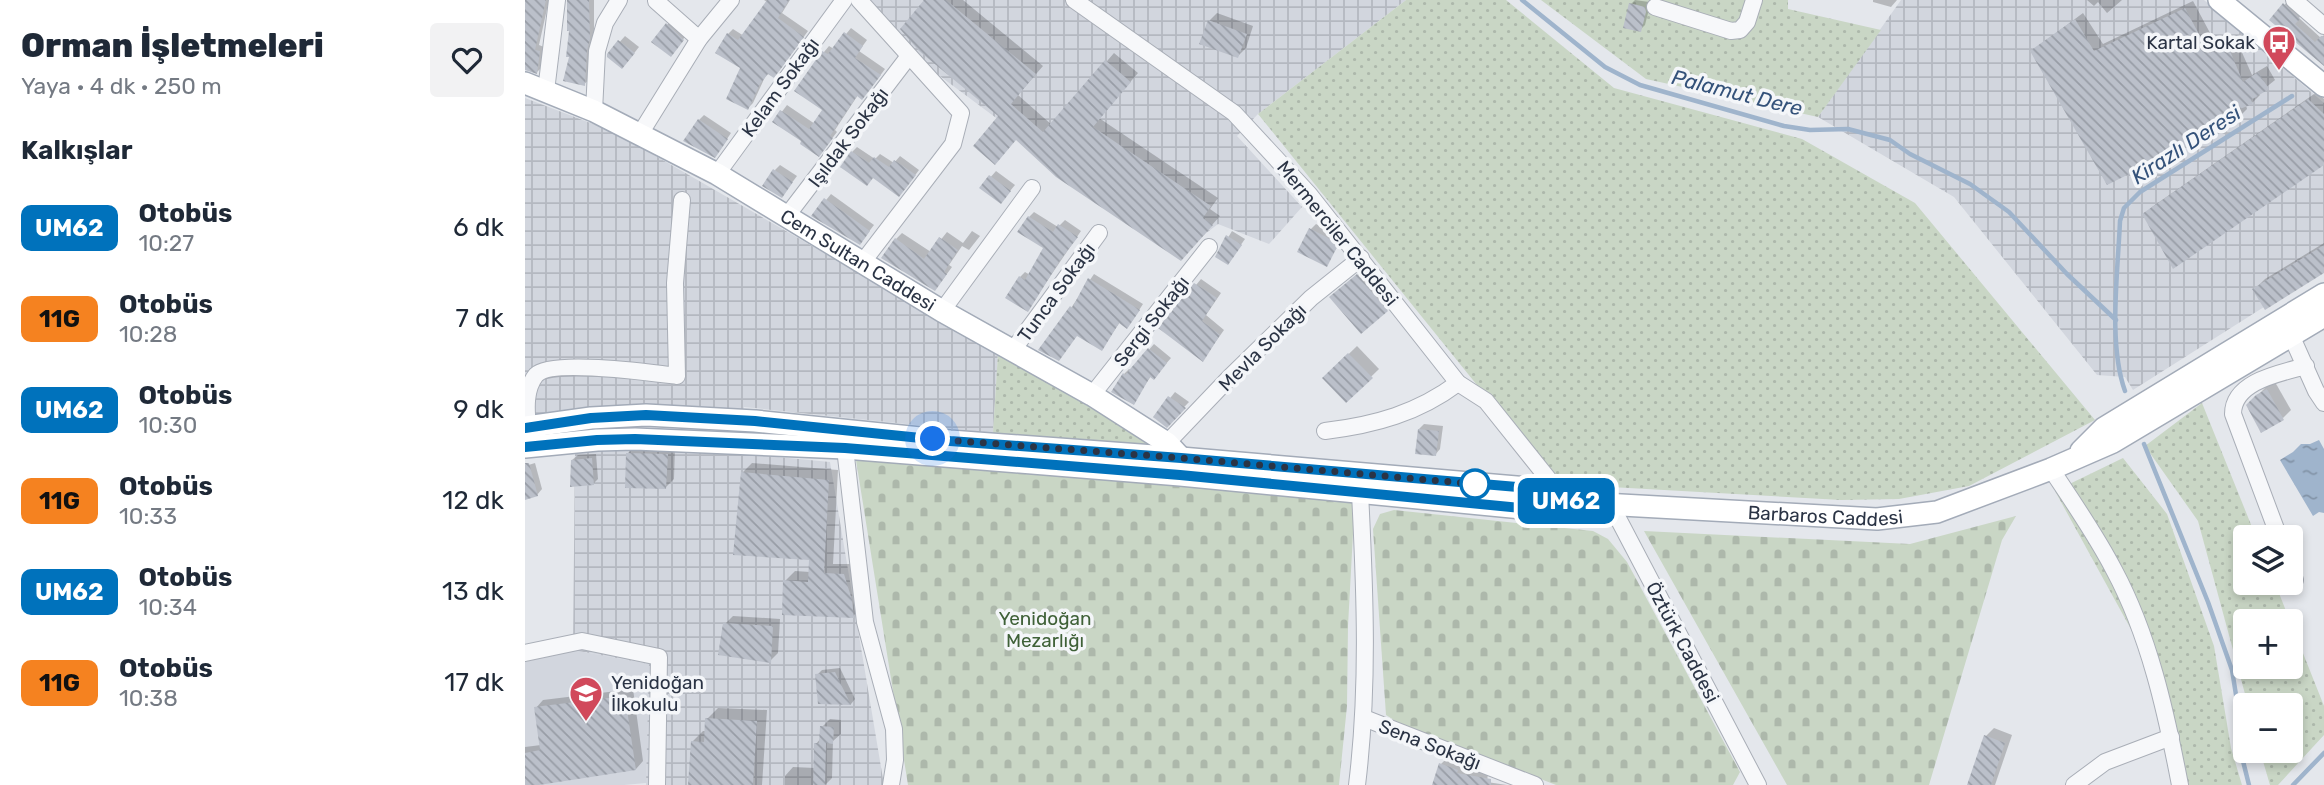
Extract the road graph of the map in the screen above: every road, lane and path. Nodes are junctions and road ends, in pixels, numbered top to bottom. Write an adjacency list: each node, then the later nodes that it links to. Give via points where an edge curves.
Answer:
1 (557, 0): 17 (street)
2 (619, 0): 18 (street, via 605,23 597,51)
3 (731, 0): 13 (street)
4 (844, 0): 20 (street, Kelam Sokağı)
5 (859, 0): 14 (street)
6 (1074, 0): 26 (street, Mermerciler Caddesi, via 1234,113)
7 (1755, 0): 11 (street, via 1747,22 1740,30 1731,31)
8 (2219, 0): 16 (main road)
9 (2294, 0): 12 (street)
10 (656, 1): 13 (street)
11 (1655, 7)
12 (2324, 26)
13 (699, 39): 19 (street)
14 (909, 57): 23 (street, Işıldak Sokağı); 27 (street, via 961,113 953,144)
15 (525, 83): 17 (main road, Cem Sultan Caddesi)
16 (2323, 84)
17 (546, 91): 18 (main road, Cem Sultan Caddesi)
18 (594, 111): 19 (main road, Cem Sultan Caddesi)
19 (640, 134): 20 (main road, Cem Sultan Caddesi)
20 (717, 174): 23 (main road, Cem Sultan Caddesi)
21 (1032, 188): 29 (street)
22 (682, 200): 38 (street, via 675,283 677,376 547,369 527,387)
23 (786, 217): 27 (main road, Cem Sultan Caddesi)
24 (1098, 233): 32 (street, Tunca Sokağı)
25 (1209, 247): 35 (street, Sergi Sokağı)
26 (1361, 258): 34 (street, Mermerciler Caddesi); 41 (street, Mevla Sokağı, via 1311,298 1229,378)
27 (862, 263): 29 (main road, Cem Sultan Caddesi)
28 (2324, 294): 40 (main road, Barbaros Caddesi, via 2105,428)
29 (942, 311): 32 (main road, Cem Sultan Caddesi)
30 (2324, 316): 31 (main road, Barbaros Caddesi)
31 (2291, 335): 33 (street); 40 (main road, Barbaros Caddesi, via 2113,442)
32 (1013, 350): 35 (main road, Cem Sultan Caddesi)
33 (2306, 366): 36 (street); 46 (street, via 2244,388 2233,408)
34 (1458, 383): 37 (street, via 1434,401 1396,416); 44 (street, Mermerciler Caddesi, via 1486,401)
35 (1092, 394): 41 (main road, Cem Sultan Caddesi)
36 (2324, 403)
37 (1325, 431)
38 (526, 434): 39 (main road, Barbaros Caddesi); 41 (main road, Barbaros Caddesi, via 591,418 646,415)
39 (845, 448): 41 (main road, Barbaros Caddesi); 52 (street, via 865,622 894,729)
40 (2075, 457): 42 (main road, Barbaros Caddesi)
41 (1176, 458): 43 (main road, Barbaros Caddesi)
42 (2051, 469): 45 (main road, Barbaros Caddesi, via 1937,512 1877,519); 49 (street, via 2127,597)
43 (1362, 484): 44 (main road, Barbaros Caddesi, via 1532,509); 48 (street)
44 (1567, 502): 45 (main road, Barbaros Caddesi)
45 (1611, 505): 50 (street, Öztürk Caddesi)
46 (2275, 525)
47 (525, 653): 51 (street, via 582,641 659,657)
48 (1364, 718): 53 (street); 54 (street, Sena Sokağı)
49 (2171, 737): 55 (street, via 2105,762); 56 (street)
50 (1754, 783)
51 (657, 785)
52 (891, 785)
53 (1357, 785)
54 (1535, 785)
55 (2074, 785)
56 (2180, 785)

